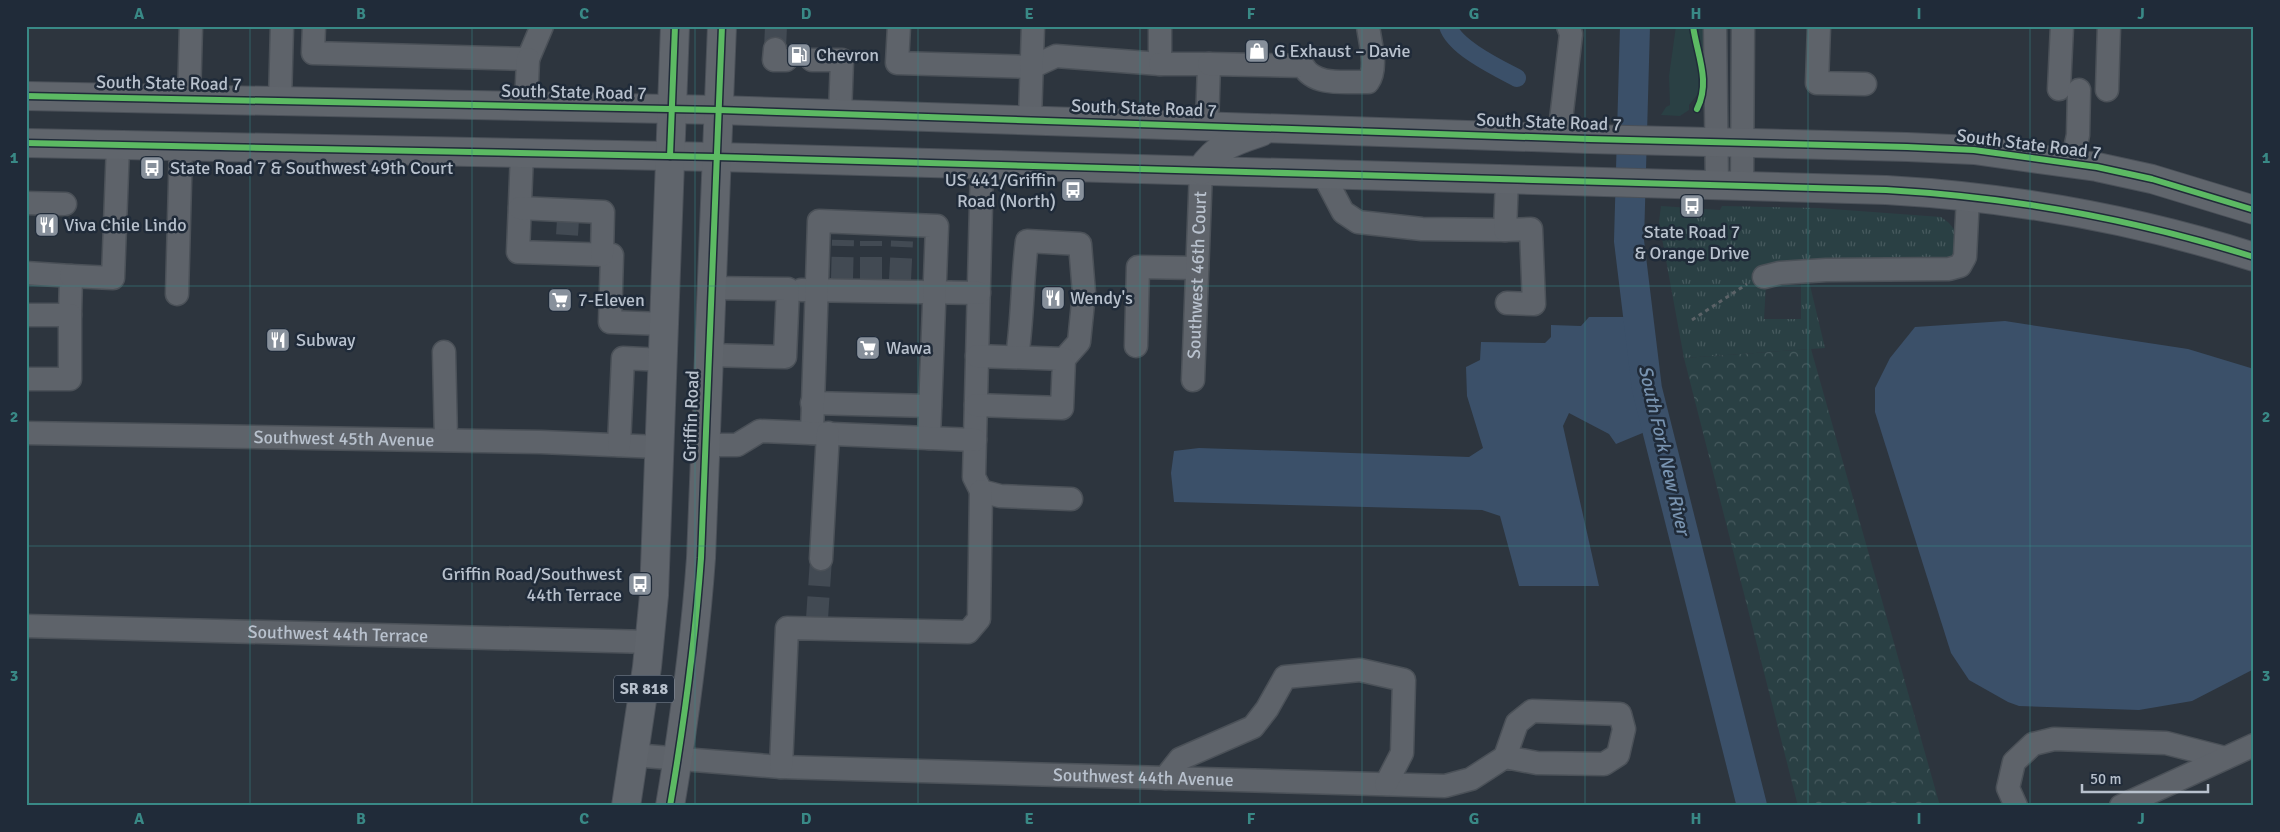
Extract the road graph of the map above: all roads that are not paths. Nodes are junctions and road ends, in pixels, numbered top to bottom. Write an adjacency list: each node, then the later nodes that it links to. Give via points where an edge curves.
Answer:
1 (190, 26): 25 (street)
2 (282, 26): 26 (street)
3 (314, 26): 17 (street, via 313,53)
4 (542, 26): 17 (street)
5 (675, 26): 28 (main road, Griffin Road / SR 818)
6 (722, 26): 29 (main road, Griffin Road / SR 818)
7 (899, 26): 21 (street, via 898,63)
8 (1034, 26): 21 (street)
9 (1160, 26): 19 (street)
10 (1368, 26): 20 (street, via 1373,66 1368,82 1317,80 1308,74 1304,66)
11 (1568, 26): 34 (street, via 1571,34)
12 (1715, 26): 35 (street)
13 (1743, 26): 35 (street)
14 (1819, 26): 22 (street, via 1817,83)
15 (2062, 26): 42 (street, via 2078,135)
16 (2109, 26): 23 (street)
17 (528, 59): 27 (street)
18 (812, 60): 30 (street, via 842,60)
19 (1160, 64): 20 (street); 21 (street, via 1056,56)
20 (1210, 64): 32 (street)
21 (1032, 67): 31 (street)
22 (1865, 84)
23 (2107, 90)
24 (26, 96): 25 (main road, South State Road 7)
25 (189, 99): 26 (main road, South State Road 7)
26 (280, 101): 27 (main road, South State Road 7)
27 (526, 106): 28 (main road, South State Road 7)
28 (672, 110): 29 (main road, South State Road 7); 40 (main road, Griffin Road / SR 818)
29 (718, 110): 30 (main road, South State Road 7); 41 (main road, Griffin Road / SR 818)
30 (840, 114): 31 (main road, South State Road 7)
31 (1030, 119): 32 (main road, South State Road 7)
32 (1206, 125): 33 (main road, South State Road 7)
33 (1276, 127): 34 (main road, South State Road 7); 44 (main road, via 1229,143 1210,156)
34 (1559, 137): 35 (main road, South State Road 7)
35 (1730, 142): 42 (main road, South State Road 7, via 1974,150); 47 (street)
36 (26, 143): 37 (main road)
37 (118, 145): 38 (main road); 61 (street, via 113,278)
38 (181, 145): 39 (main road); 68 (street)
39 (522, 153): 40 (main road); 51 (street)
40 (670, 156): 41 (main road); 72 (main road, Griffin Road / SR 818)
41 (716, 157): 43 (main road); 63 (main road, Griffin Road / SR 818)
42 (2072, 163): 52 (main road, South State Road 7, via 2152,179)
43 (982, 165): 44 (main road); 67 (street)
44 (1201, 170): 45 (main road); 59 (street, Southwest 46th Court)
45 (1323, 174): 46 (main road); 54 (street, via 1343,212 1358,222 1422,229)
46 (1507, 179): 47 (main road); 54 (street)
47 (1730, 186): 48 (main road, via 1886,190)
48 (1968, 197): 56 (main road, via 2054,208); 62 (street, via 1965,256 1960,266 1949,269 1806,271)
49 (26, 203): 50 (street)
50 (65, 204)
51 (520, 208): 53 (street); 53 (street, via 518,252)
52 (2254, 210)
53 (567, 230): 57 (street); 57 (street, via 603,212)
54 (1505, 230): 69 (street, via 1531,229 1534,304)
55 (2254, 237): 56 (main road, via 2233,241)
56 (2199, 240): 58 (main road)
57 (602, 255): 72 (street, via 612,255 610,322)
58 (2254, 257)
59 (1197, 268): 73 (street, via 1138,267); 81 (street, Southwest 46th Court)
60 (26, 273): 61 (street)
61 (71, 276): 71 (street)
62 (1764, 277)
63 (711, 288): 64 (street); 75 (main road, Griffin Road / SR 818)
64 (788, 289): 65 (street); 75 (street, via 785,357)
65 (816, 290): 66 (street, via 842,285 871,285); 66 (street, via 819,220 844,231 902,233 936,226); 82 (street)
66 (933, 292): 67 (street); 84 (street)
67 (979, 293): 76 (street)
68 (177, 294)
69 (1507, 303)
70 (26, 315): 71 (street)
71 (70, 315): 80 (street, via 70,379)
72 (664, 324): 79 (main road, Griffin Road / SR 818)
73 (1136, 346)
74 (444, 352): 88 (street)
75 (708, 355): 91 (main road, Griffin Road / SR 818)
76 (977, 356): 77 (street); 83 (street)
77 (1017, 357): 78 (street); 78 (street, via 1026,241 1080,244 1084,293 1079,342)
78 (1064, 359): 83 (street, via 1062,408)
79 (663, 360): 90 (street, via 623,358); 92 (main road, Griffin Road / SR 818)
80 (26, 379)
81 (1193, 380)
82 (812, 403): 84 (street); 86 (street)
83 (976, 405): 89 (street)
84 (930, 406): 87 (street)
85 (26, 433): 88 (street, Southwest 45th Avenue)
86 (820, 433): 87 (street); 91 (street, via 760,432 737,445); 95 (street)
87 (929, 438): 89 (street)
88 (446, 440): 90 (street, Southwest 45th Avenue)
89 (975, 440): 93 (street, via 974,477)
90 (619, 445): 92 (street, Southwest 45th Avenue)
91 (705, 445): 102 (main road, Griffin Road / SR 818, via 696,632)
92 (659, 447): 97 (main road, Griffin Road / SR 818)
93 (981, 491): 94 (street, via 1000,496); 103 (street, via 979,619 968,632 817,624 788,628)
94 (1071, 499)
95 (821, 559)
96 (26, 626): 97 (street, Southwest 44th Terrace)
97 (650, 642): 99 (main road, Griffin Road / SR 818)
98 (2254, 745): 101 (street)
99 (633, 755): 102 (street, Southwest 44th Avenue); 106 (main road, Griffin Road / SR 818)
100 (1505, 757): 100 (street, via 1517,723 1532,711 1620,714 1624,729 1618,755 1604,764 1537,763); 105 (street, Southwest 44th Avenue, via 1471,779 1445,786)
101 (2225, 758): 108 (street, via 2166,743 2054,739 2033,744 2014,762 2008,788); 109 (street)
102 (678, 759): 103 (street, Southwest 44th Avenue); 107 (main road, Griffin Road / SR 818)
103 (781, 767): 104 (street, Southwest 44th Avenue)
104 (1165, 778): 105 (street, Southwest 44th Avenue); 105 (street, via 1180,759 1253,727 1285,677 1360,670 1404,680 1402,753)
105 (1386, 784)
106 (626, 806)
107 (670, 806)
108 (2016, 806)
109 (2121, 806)

